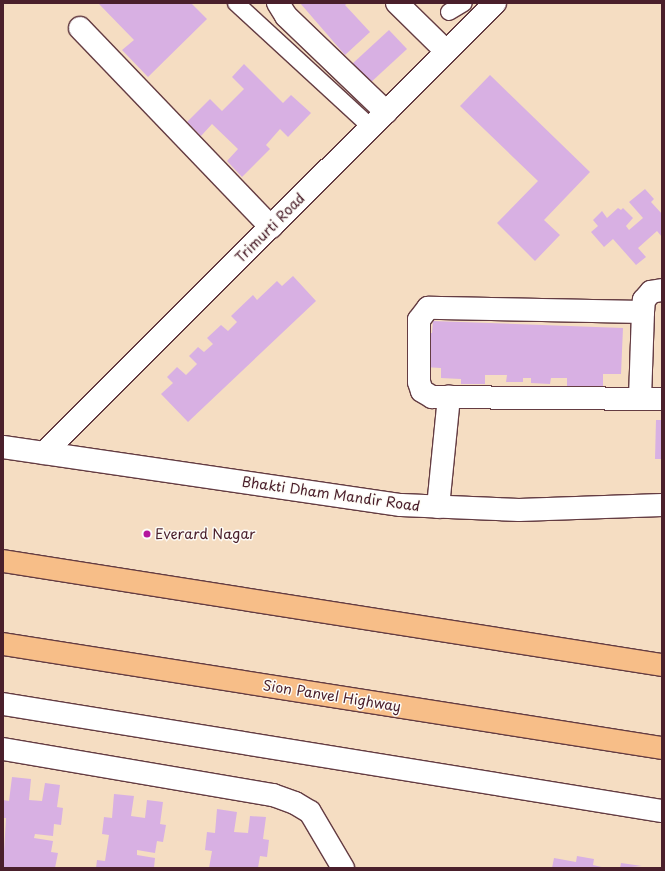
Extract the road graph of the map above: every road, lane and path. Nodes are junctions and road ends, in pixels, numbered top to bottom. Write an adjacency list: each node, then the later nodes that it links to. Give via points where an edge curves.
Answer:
1 (236, 3): 10 (lane)
2 (278, 3): 9 (street, via 286,16)
3 (397, 3): 8 (street)
4 (464, 3): 6 (lane)
5 (495, 3): 8 (street, Trimurti Road)
6 (449, 12)
7 (80, 28): 11 (street)
8 (446, 50): 9 (street, Trimurti Road)
9 (386, 112): 10 (street, Trimurti Road)
10 (371, 127): 11 (street, Trimurti Road)
11 (271, 227): 18 (street, Trimurti Road)
12 (662, 290): 13 (street, via 650,292 644,300)
13 (643, 312): 14 (street, via 428,308 419,320 419,382 422,391 432,397); 15 (street)
14 (449, 397): 15 (street); 20 (street)
15 (640, 398): 16 (street)
16 (662, 399)
17 (3, 447): 18 (street, Bhakti Dham Mandir Road)
18 (44, 453): 20 (street, Bhakti Dham Mandir Road, via 401,506)
19 (662, 505): 20 (street, Bhakti Dham Mandir Road, via 519,510)
20 (438, 507)
21 (3, 561): 23 (highway)
22 (3, 644): 25 (highway, Sion Panvel Highway)
23 (662, 665)
24 (3, 704): 27 (street)
25 (662, 748)
26 (3, 749): 28 (street, via 273,794 310,812)
27 (662, 811)
28 (343, 868)

